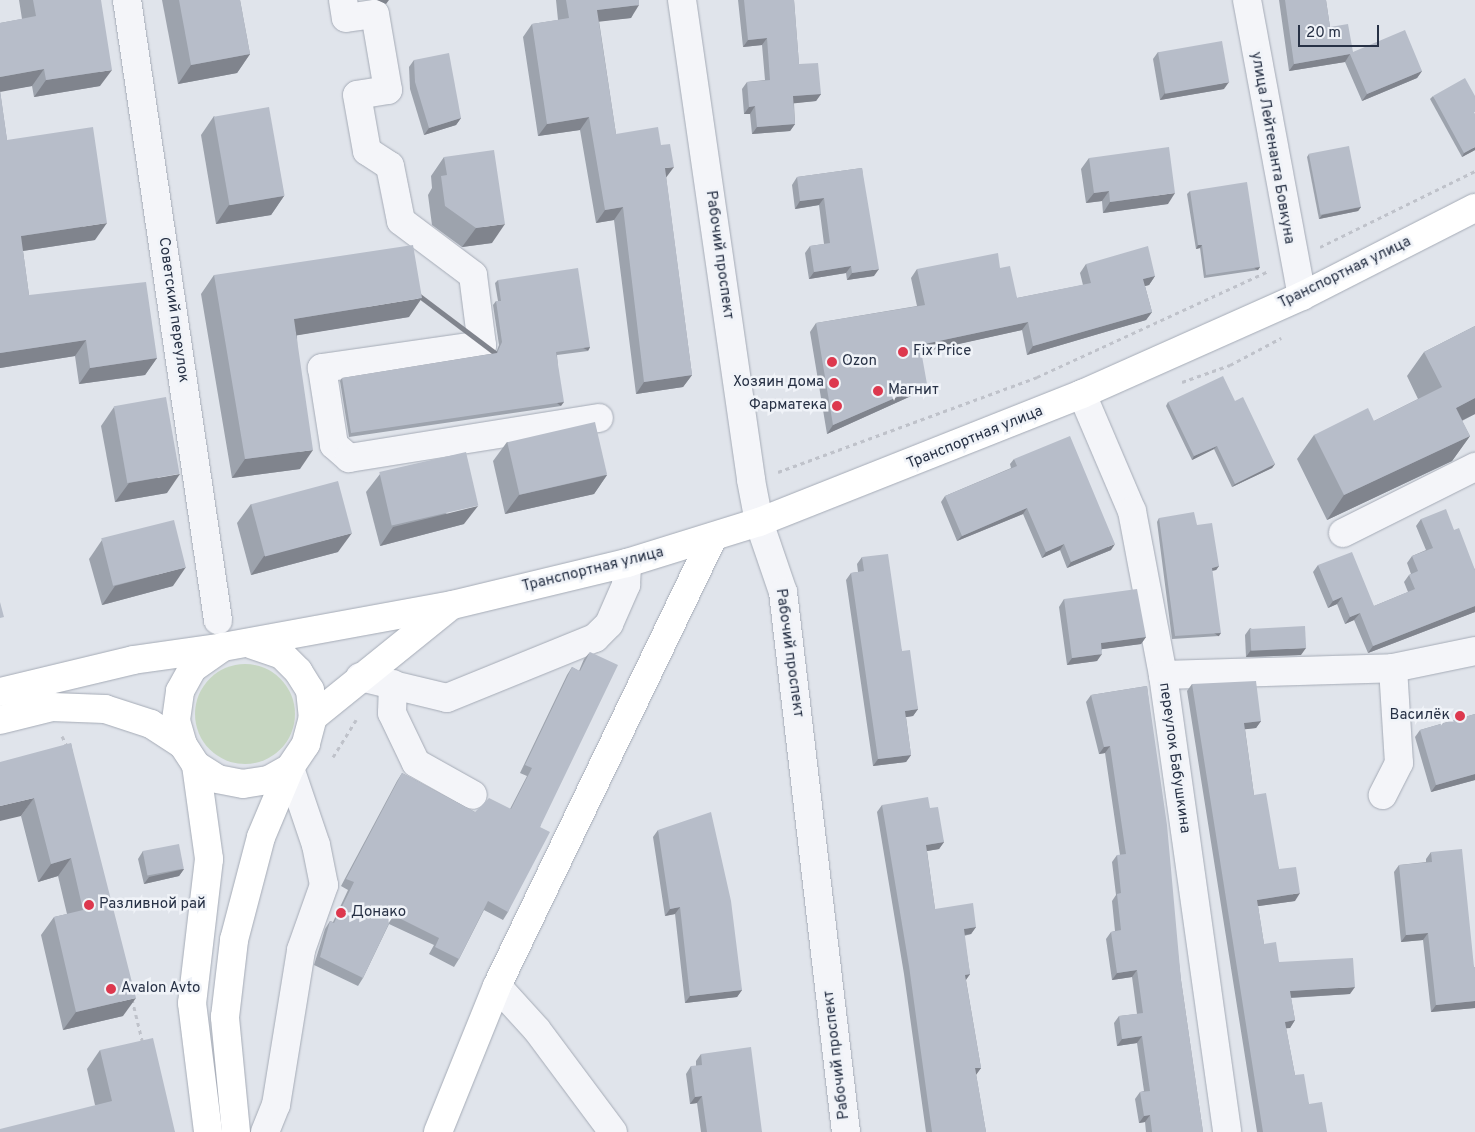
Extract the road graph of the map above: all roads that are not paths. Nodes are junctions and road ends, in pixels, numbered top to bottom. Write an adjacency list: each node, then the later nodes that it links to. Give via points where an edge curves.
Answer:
1 (127, 0): 15 (street, Советский переулок)
2 (343, 0): 8 (street, via 346,18 375,14 388,90 357,95 367,151 390,166 400,221 473,275 482,345 322,368 334,445 349,458)
3 (682, 0): 10 (street, Рабочий проспект)
4 (1247, 0): 6 (street, улица Лейтенанта Бовкуна, via 1292,260)
5 (1475, 208): 6 (main road, Транспортная улица)
6 (1302, 296): 7 (main road, Транспортная улица)
7 (1082, 394): 10 (main road, Транспортная улица); 20 (street, переулок Бабушкина, via 1132,511)
8 (599, 418)
9 (1475, 467): 11 (street)
10 (759, 522): 12 (main road, Транспортная улица); 36 (street, Рабочий проспект, via 783,592)
11 (1343, 533)
12 (713, 537): 13 (main road, Транспортная улица); 30 (main road)
13 (627, 563): 14 (main road, Транспортная улица); 22 (street, via 619,601 609,624 595,638 447,698)
14 (452, 605): 16 (main road, Транспортная улица); 21 (main road, Транспортная улица)
15 (218, 620)
16 (253, 645): 17 (main road, Транспортная улица); 24 (main road, Транспортная улица, via 282,656 298,670 310,690)
17 (223, 648): 23 (main road, via 134,660); 26 (main road, Транспортная улица, via 193,668 180,692 176,720)
18 (1475, 652): 19 (street)
19 (1393, 668): 20 (street); 29 (street, via 1399,763)
20 (1163, 675): 37 (street, переулок Бабушкина)
21 (360, 677): 22 (street); 24 (main road, Транспортная улица)
22 (393, 684): 28 (street, via 392,713 416,763)
23 (0, 692)
24 (313, 717): 27 (main road, Транспортная улица, via 306,744)
25 (0, 720): 26 (main road, via 52,707 122,714 151,724)
26 (189, 755): 27 (main road, Транспортная улица, via 218,779 243,784 268,780); 31 (main road, via 209,859 192,1003)
27 (290, 768): 32 (main road, via 261,837 234,940 225,1017); 33 (street, via 316,845 324,885 301,950 276,1105)
28 (472, 795)
29 (1383, 795)
30 (497, 986): 34 (main road); 35 (street, via 537,1030)
31 (208, 1132)
32 (236, 1132)
33 (265, 1132)
34 (438, 1132)
35 (614, 1132)
36 (846, 1132)
37 (1227, 1132)

